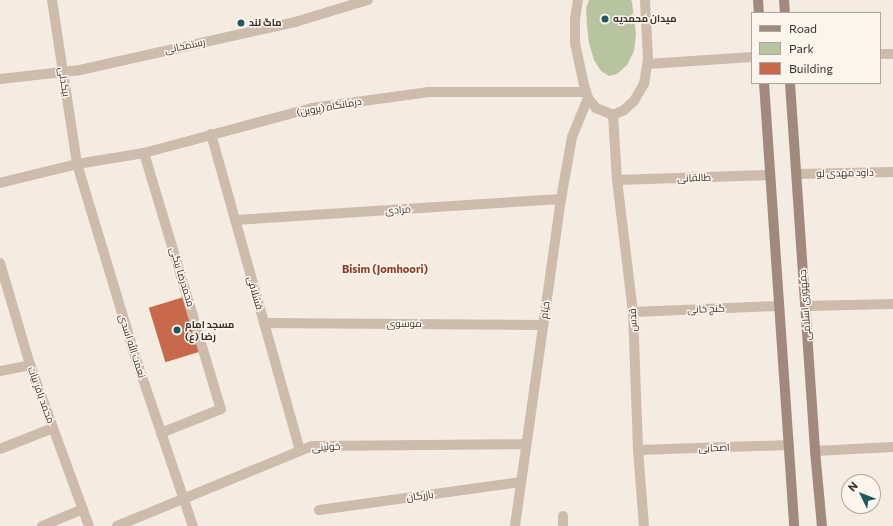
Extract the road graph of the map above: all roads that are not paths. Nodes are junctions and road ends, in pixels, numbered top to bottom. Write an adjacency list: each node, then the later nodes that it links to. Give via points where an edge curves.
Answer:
1 (52, 0): 13 (street, بیگدلی)
2 (368, 0): 13 (street, رستمخانی, via 295,22)
3 (578, 0): 17 (street, via 575,43)
4 (645, 0): 12 (street)
5 (758, 0): 7 (main road)
6 (784, 0): 8 (main road)
7 (759, 12)
8 (785, 12)
9 (881, 54): 10 (street)
10 (893, 54)
11 (751, 57): 12 (street)
12 (648, 64): 18 (street, via 640,94 624,110)
13 (63, 72): 14 (street, رستمخانی); 21 (street, بیگدلی)
14 (0, 80)
15 (764, 84): 24 (main road)
16 (790, 84): 23 (main road, جمهوری اسلامی)
17 (587, 95): 18 (street, via 596,108); 19 (street, درمانگاه (پروین), via 429,92 312,108); 27 (street, خیام, via 572,137)
18 (613, 115): 25 (street, قدس)
19 (211, 134): 20 (street, درمانگاه (پروین)); 28 (street, قشلاقی)
20 (144, 153): 21 (street, درمانگاه (پروین)); 39 (street, محمدرضا بیگی, via 221,409)
21 (77, 164): 26 (street, درمانگاه (پروین)); 39 (street, نعمت الله اسدی, via 123,320)
22 (893, 172): 23 (street, داود مهدی لو)
23 (796, 174): 32 (main road, جمهوری اسلامی)
24 (770, 175): 25 (street, طالقانی); 31 (main road)
25 (616, 180): 33 (street, قدس)
26 (0, 183)
27 (561, 199): 28 (street, مرادی); 35 (street, خیام)
28 (235, 220): 34 (street, قشلاقی)
29 (0, 263): 36 (street, محمد باقر بیات)
30 (893, 304): 32 (street)
31 (779, 306): 33 (street, گنج خانی); 41 (main road)
32 (805, 306): 46 (main road, جمهوری اسلامی)
33 (633, 312): 44 (street, قدس)
34 (264, 324): 35 (street, موسوی); 45 (street, قشلاقی)
35 (543, 325): 40 (street, خیام)
36 (30, 365): 37 (street); 38 (street, محمد باقر بیات)
37 (0, 371)
38 (53, 428): 43 (street); 49 (street, محمد باقر بیات)
39 (161, 433): 48 (street, نعمت الله اسدی)
40 (526, 444): 45 (street, خوئینی, via 312,446); 47 (street, خیام)
41 (789, 445): 44 (street, اصحابی); 57 (main road)
42 (893, 447): 46 (street)
43 (0, 449)
44 (638, 450): 56 (street, قدس)
45 (300, 451): 48 (street, خوئینی)
46 (815, 451): 58 (main road, جمهوری اسلامی)
47 (521, 482): 50 (street, بازرگان); 55 (street, خیام)
48 (184, 499): 53 (street, خوئینی); 54 (street, نعمت الله اسدی)
49 (83, 508): 51 (street); 52 (street, محمد باقر بیات)
50 (319, 510)
51 (42, 526)
52 (89, 526)
53 (117, 526)
54 (193, 526)
55 (515, 526)
56 (644, 526)
57 (794, 526)
58 (822, 526)

